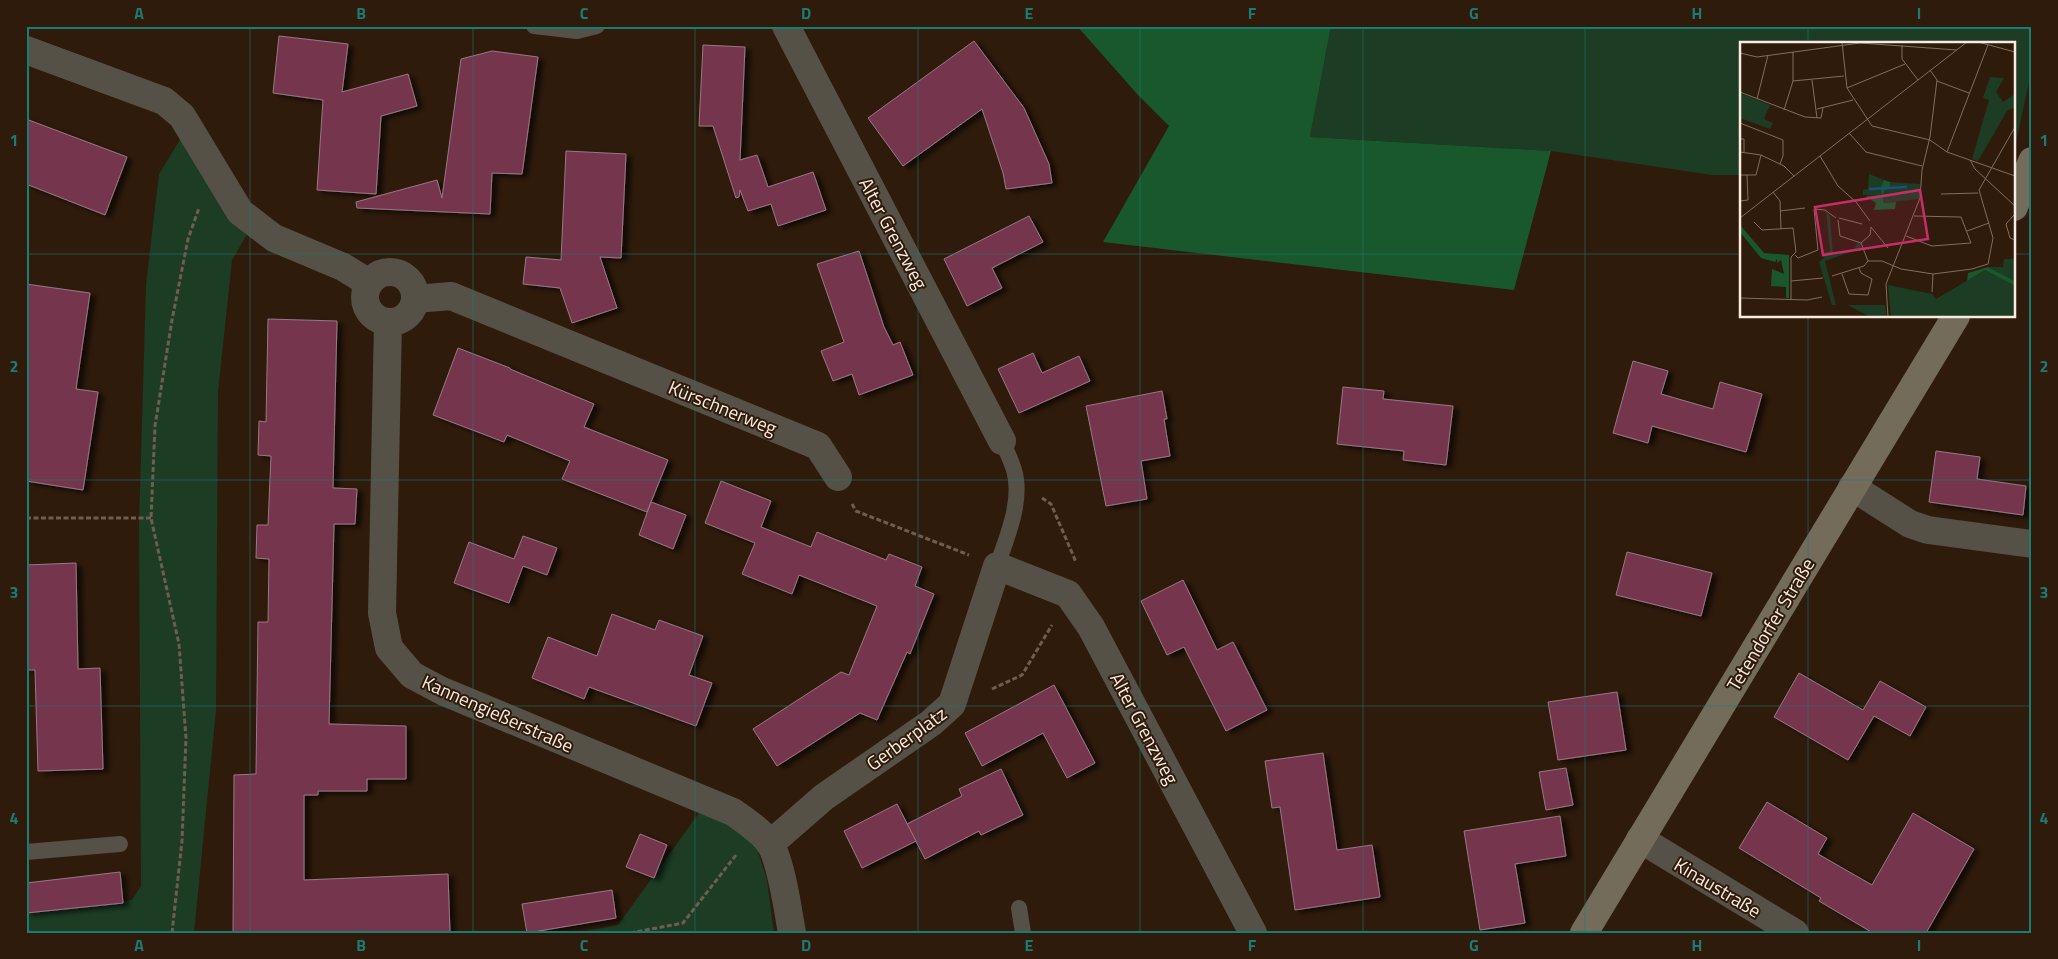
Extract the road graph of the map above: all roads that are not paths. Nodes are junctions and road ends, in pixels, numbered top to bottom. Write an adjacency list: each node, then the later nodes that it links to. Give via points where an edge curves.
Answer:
1 (534, 26): 2 (lane, via 577,31)
2 (597, 26)
3 (786, 26): 11 (street, Alter Grenzweg)
4 (26, 50): 7 (street, via 164,101 182,116 240,212 274,238 342,267)
5 (2032, 161): 6 (street)
6 (2016, 202)
7 (368, 283): 8 (street, via 378,274 402,274 413,286); 10 (street, via 364,295 369,312 375,318)
8 (415, 298): 10 (street, via 412,310 406,316); 12 (street, Kürschnerweg, via 451,296 818,446)
9 (1955, 318): 13 (street, Tetendorfer Straße)
10 (388, 322): 16 (street, Kannengießerstraße, via 382,613 389,648 412,675 442,691 733,812)
11 (1002, 441): 15 (lane, via 1017,487)
12 (838, 476)
13 (1852, 487): 14 (street, via 1910,524 1928,530); 17 (street, Tetendorfer Straße)
14 (2032, 544)
15 (997, 566): 16 (street, Gerberplatz, via 952,704 931,723); 23 (street, Alter Grenzweg, via 1068,594 1091,627)
16 (763, 836): 21 (street, via 782,877)
17 (1640, 840): 24 (street, Tetendorfer Straße); 25 (street, Kinaustraße)
18 (120, 844): 19 (lane)
19 (26, 852)
20 (1020, 908): 22 (lane)
21 (792, 933)
22 (1024, 933)
23 (1253, 933)
24 (1584, 933)
25 (1795, 933)

